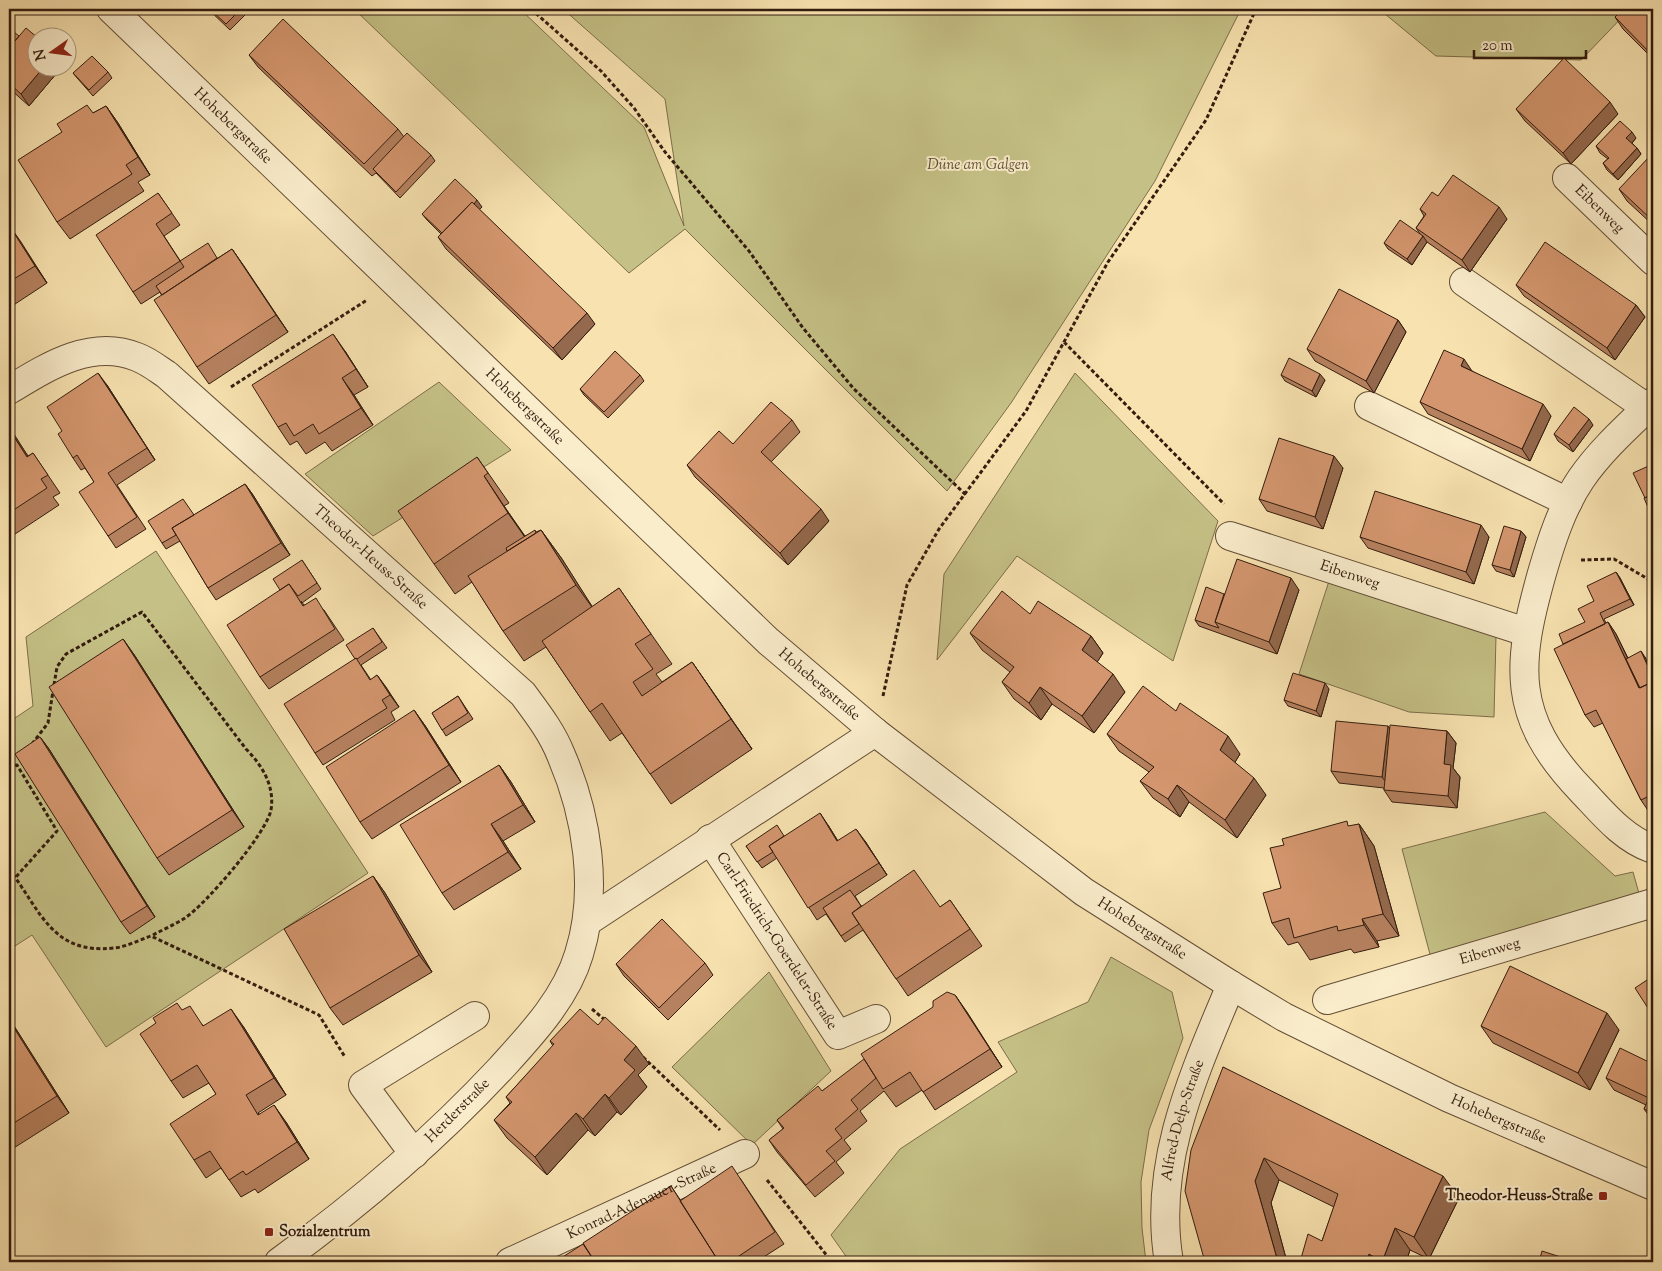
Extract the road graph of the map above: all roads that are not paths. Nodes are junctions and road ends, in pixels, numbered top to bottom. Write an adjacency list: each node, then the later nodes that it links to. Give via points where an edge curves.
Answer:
1 (111, 9): 11 (street, Hohebergstraße, via 768,641)
2 (1567, 178): 3 (street, Eibenweg)
3 (1653, 261)
4 (1464, 282): 6 (street)
5 (9, 390): 15 (street, Theodor-Heuss-Straße, via 46,367 75,355 104,350 137,357 167,375 204,406 523,694 557,746 573,788 585,842 590,902)
6 (1650, 405): 8 (street, via 1609,444 1580,480)
7 (1369, 406): 8 (street)
8 (1568, 502): 10 (street, via 1545,562)
9 (1230, 536): 10 (street, Eibenweg)
10 (1526, 632): 13 (street, via 1525,687 1539,736 1553,758 1612,822 1636,842)
11 (874, 732): 12 (street, Carl-Friedrich-Goerdeler-Straße); 16 (street, Hohebergstraße, via 1084,892)
12 (710, 839): 15 (street, Carl-Friedrich-Goerdeler-Straße); 19 (street, Carl-Friedrich-Goerdeler-Straße, via 838,1035)
13 (1653, 849)
14 (1653, 903): 17 (street, Eibenweg)
15 (588, 921): 20 (street, Herderstraße, via 579,956 566,984 542,1020 474,1097)
16 (1231, 984): 22 (street, Hohebergstraße, via 1284,1017 1448,1098); 25 (street, Alfred-Delp-Straße, via 1177,1124 1166,1183)
17 (1327, 1000)
18 (475, 1016): 20 (street, via 363,1085)
19 (876, 1019)
20 (414, 1154): 24 (street, Herderstraße, via 366,1196)
21 (746, 1154): 23 (street, Konrad-Adenauer-Straße)
22 (1653, 1186)
23 (516, 1261)
24 (279, 1262)
25 (1169, 1262)

